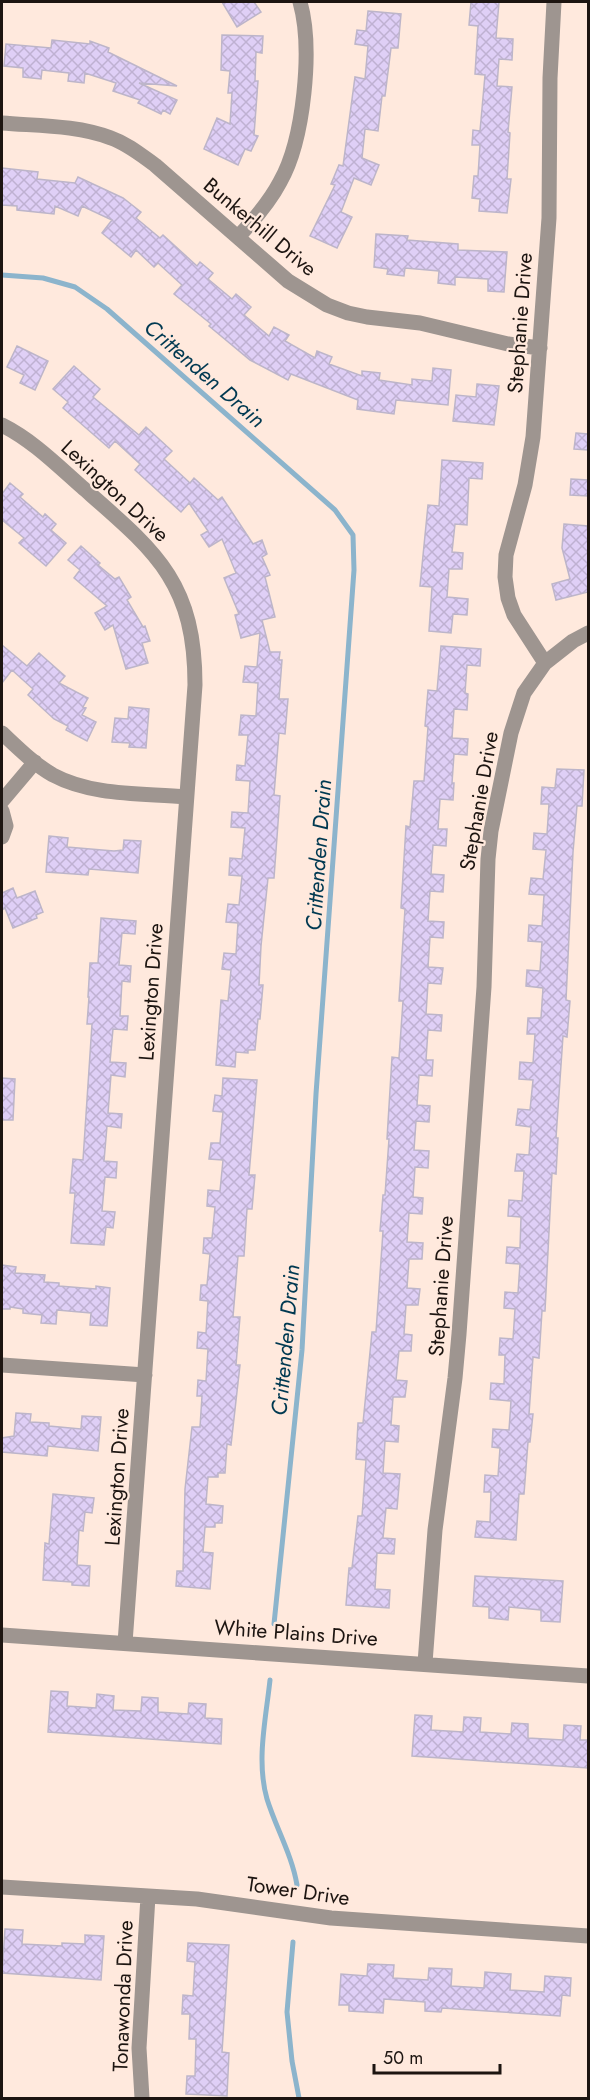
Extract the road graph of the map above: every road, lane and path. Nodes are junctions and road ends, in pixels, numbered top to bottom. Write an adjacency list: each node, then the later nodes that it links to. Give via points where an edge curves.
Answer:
1 (300, 2): 4 (street, via 306,61 291,155 269,202)
2 (554, 2): 5 (street, Stephanie Drive, via 549,218)
3 (2, 123): 4 (street, Bunkerhill Drive, via 67,128 112,139 155,165)
4 (238, 237): 5 (street, Bunkerhill Drive, via 288,281 348,313 431,325)
5 (540, 348): 8 (street, Stephanie Drive, via 530,455 506,555 505,577 514,615)
6 (2, 425): 11 (street, Lexington Drive, via 36,447 129,528 159,561 177,589 192,633 195,657)
7 (588, 633): 8 (street)
8 (545, 663): 19 (street, Stephanie Drive, via 524,693 517,712 491,831 459,1334 435,1530)
9 (2, 734): 10 (street)
10 (35, 762): 11 (street, via 52,774 97,790); 12 (street)
11 (186, 797): 16 (street, Lexington Drive)
12 (2, 801)
13 (2, 811): 14 (street, via 6,826)
14 (2, 837)
15 (2, 1365): 16 (street)
16 (145, 1375): 18 (street, Lexington Drive)
17 (2, 1635): 18 (street, White Plains Drive)
18 (125, 1643): 19 (street, White Plains Drive)
19 (425, 1663): 20 (street, White Plains Drive)
20 (588, 1676)
21 (2, 1887): 22 (street, Tower Drive)
22 (148, 1896): 23 (street, Tower Drive, via 221,1901 353,1920); 24 (street, Tonawonda Drive, via 139,2048)
23 (588, 1936)
24 (142, 2098)

